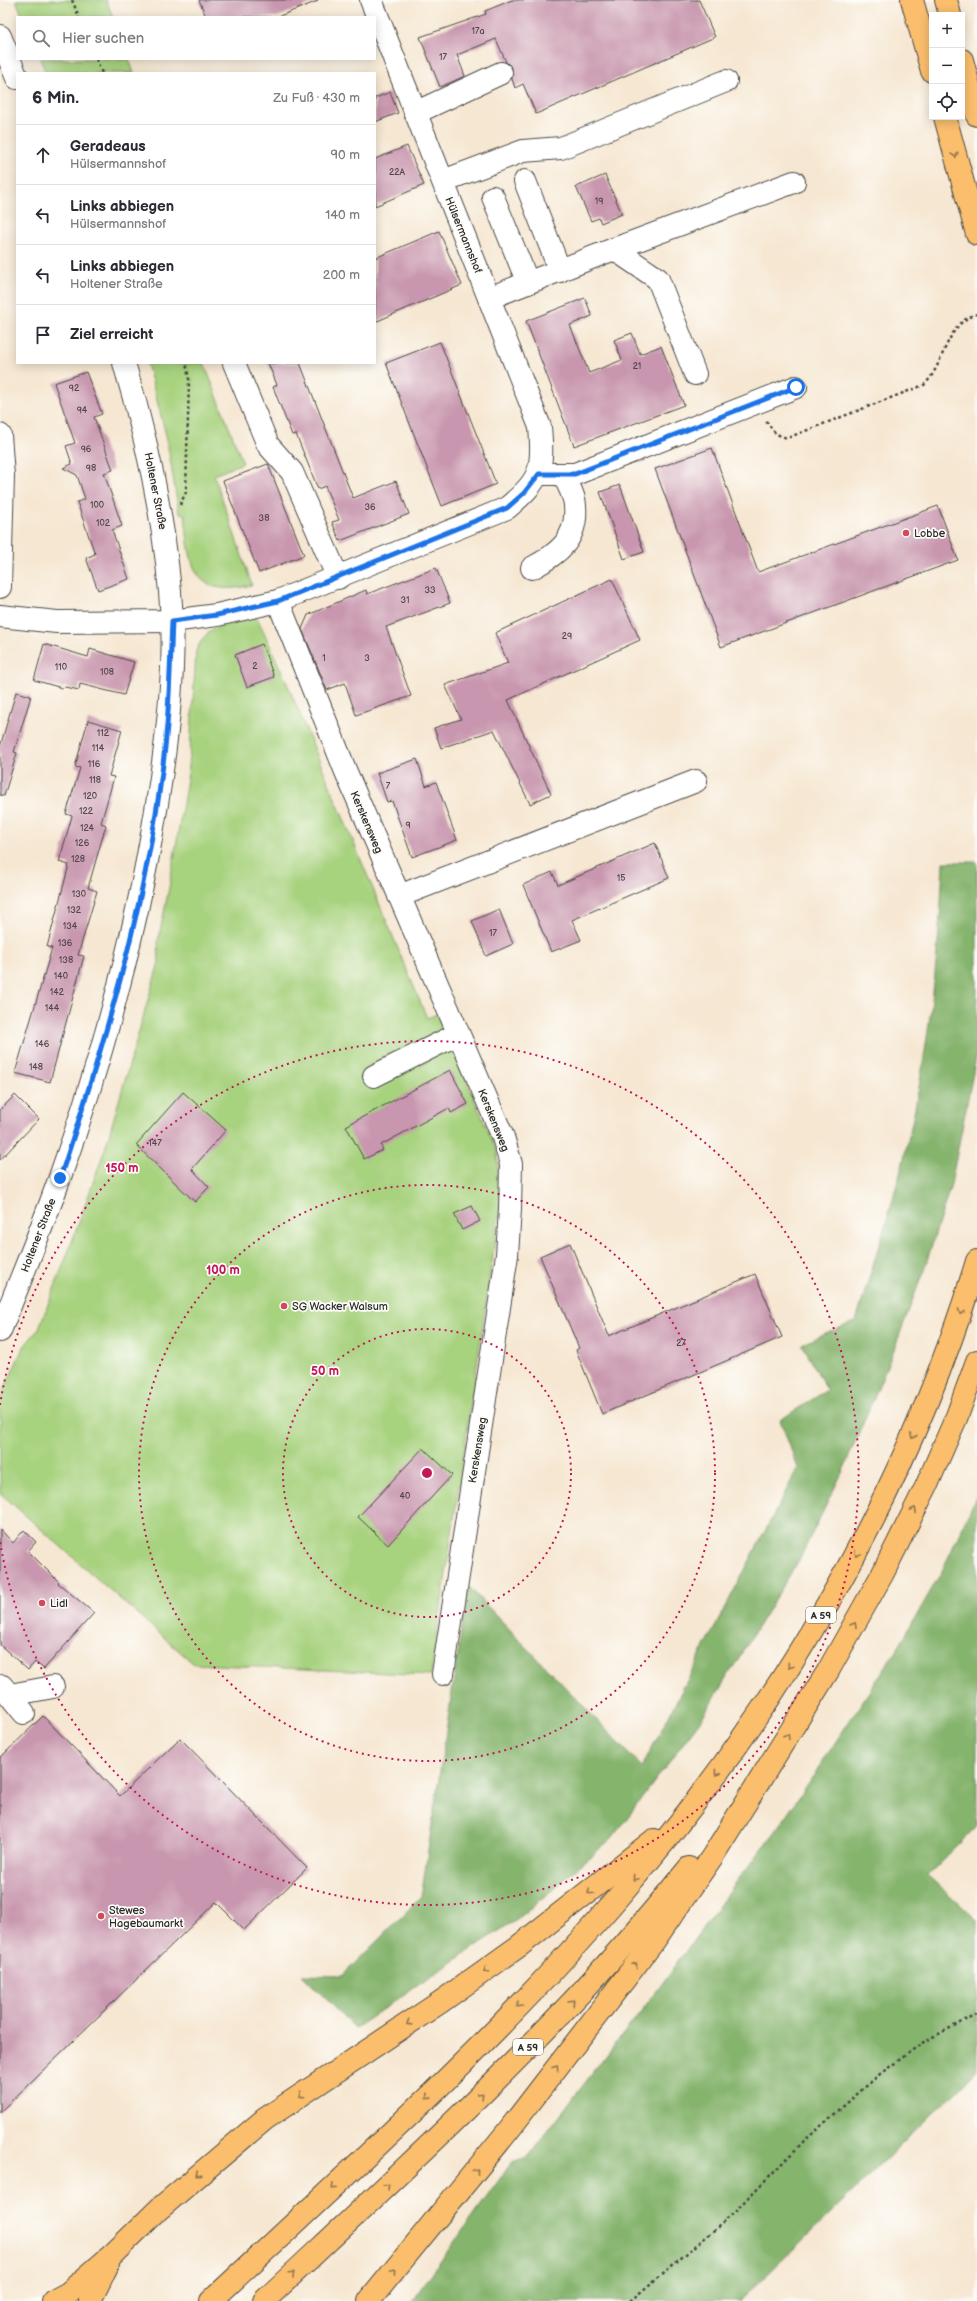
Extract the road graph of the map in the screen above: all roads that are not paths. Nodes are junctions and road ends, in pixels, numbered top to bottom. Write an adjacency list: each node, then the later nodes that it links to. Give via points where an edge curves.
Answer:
1 (371, 0): 11 (street, Hülsermannshof)
2 (912, 0): 6 (highway)
3 (946, 0): 4 (highway)
4 (949, 12)
5 (0, 36): 9 (street)
6 (929, 61)
7 (965, 71): 12 (highway)
8 (501, 73): 11 (street)
9 (16, 76)
10 (726, 81): 14 (street, via 561,148 523,151)
11 (416, 113): 14 (street, Hülsermannshof)
12 (977, 115)
13 (946, 120): 18 (highway, one-way to 18)
14 (443, 181): 22 (street, Hülsermannshof)
15 (525, 181): 20 (street)
16 (794, 182): 19 (street)
17 (493, 197): 21 (street)
18 (977, 234)
19 (614, 249): 20 (street); 25 (street, via 658,279)
20 (560, 271): 21 (street)
21 (528, 283): 22 (street)
22 (490, 298): 28 (street, Hülsermannshof, via 540,427 542,447)
23 (124, 364): 35 (street, Holtener Straße, via 142,421 165,537)
24 (234, 364): 31 (street, via 268,445 292,472)
25 (695, 374)
26 (796, 387): 29 (street, via 575,474)
27 (0, 435): 32 (street)
28 (539, 474): 29 (street); 31 (street, via 524,493 507,508)
29 (563, 474): 30 (street, via 576,505 572,535 553,557)
30 (532, 568)
31 (338, 578): 33 (street)
32 (0, 587)
33 (278, 601): 35 (street, via 217,615); 37 (street, Kerskensweg)
34 (0, 616): 35 (street, via 57,622)
35 (172, 621): 41 (street, Holtener Straße, via 170,694 162,771 149,858 130,946 84,1106 62,1171)
36 (696, 780): 37 (street)
37 (399, 896): 38 (street, Kerskensweg)
38 (458, 1034): 39 (street); 43 (street, Kerskensweg, via 503,1137 511,1164 510,1209 507,1255)
39 (374, 1076)
40 (977, 1261): 48 (highway, A 59, one-way to 48, via 928,1400 897,1473 856,1556 798,1654 736,1747)
41 (0, 1331)
42 (977, 1361): 47 (highway, A 59, one-way to 42, via 828,1671 883,1573 926,1487 957,1416)
43 (443, 1674)
44 (53, 1687): 45 (street)
45 (5, 1690): 46 (street)
46 (24, 1712)
47 (766, 1769): 53 (highway, A 59, one-way to 47, via 482,2095 573,2002 639,1929); 54 (highway, one-way to 47, via 508,2131 654,1941 712,1857)
48 (686, 1814): 49 (highway, one-way to 49, via 519,1946 442,2001 265,2119 159,2209); 52 (highway, A 59, one-way to 52, via 612,1906 548,1976 457,2068)
49 (113, 2254): 50 (highway, via 68,2293); 51 (highway)
50 (53, 2301)
51 (90, 2301)
52 (211, 2301)
53 (264, 2301)
54 (369, 2301)

